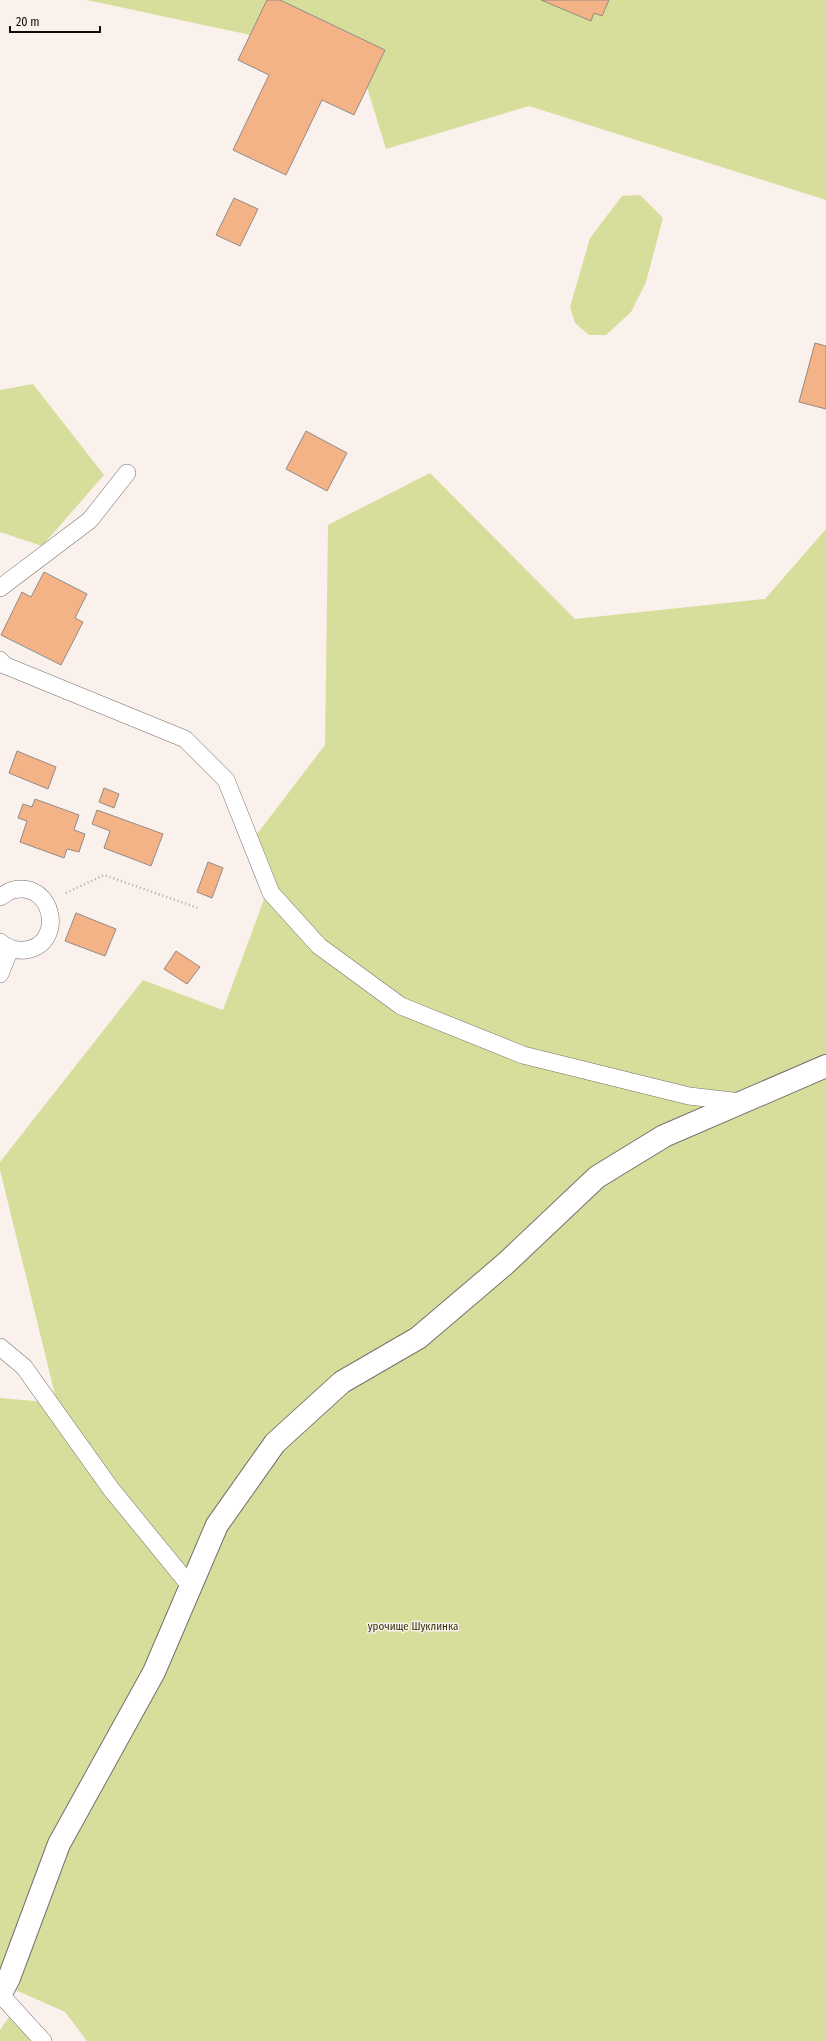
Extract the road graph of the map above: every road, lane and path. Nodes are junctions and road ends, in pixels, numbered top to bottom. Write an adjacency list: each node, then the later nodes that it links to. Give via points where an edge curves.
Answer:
1 (127, 473): 2 (lane, via 90,520)
2 (0, 588)
3 (0, 660): 10 (lane, via 4,665 185,739 226,780 271,893 319,946 401,1006 522,1055 689,1096)
4 (0, 898): 5 (lane, via 13,890 23,889 33,892)
5 (46, 903): 6 (path, via 104,875); 7 (lane, via 52,919 48,935 41,943 29,949)
6 (198, 908)
7 (5, 946): 8 (lane)
8 (0, 974)
9 (826, 1066): 10 (street)
10 (741, 1102): 12 (street, via 664,1136 597,1177 506,1264 418,1338 342,1382 275,1443 217,1525)
11 (0, 1347): 12 (lane, via 24,1368 111,1488)
12 (191, 1587): 13 (street, via 154,1672 59,1844)
13 (3, 1989): 14 (lane)
14 (43, 2041)

